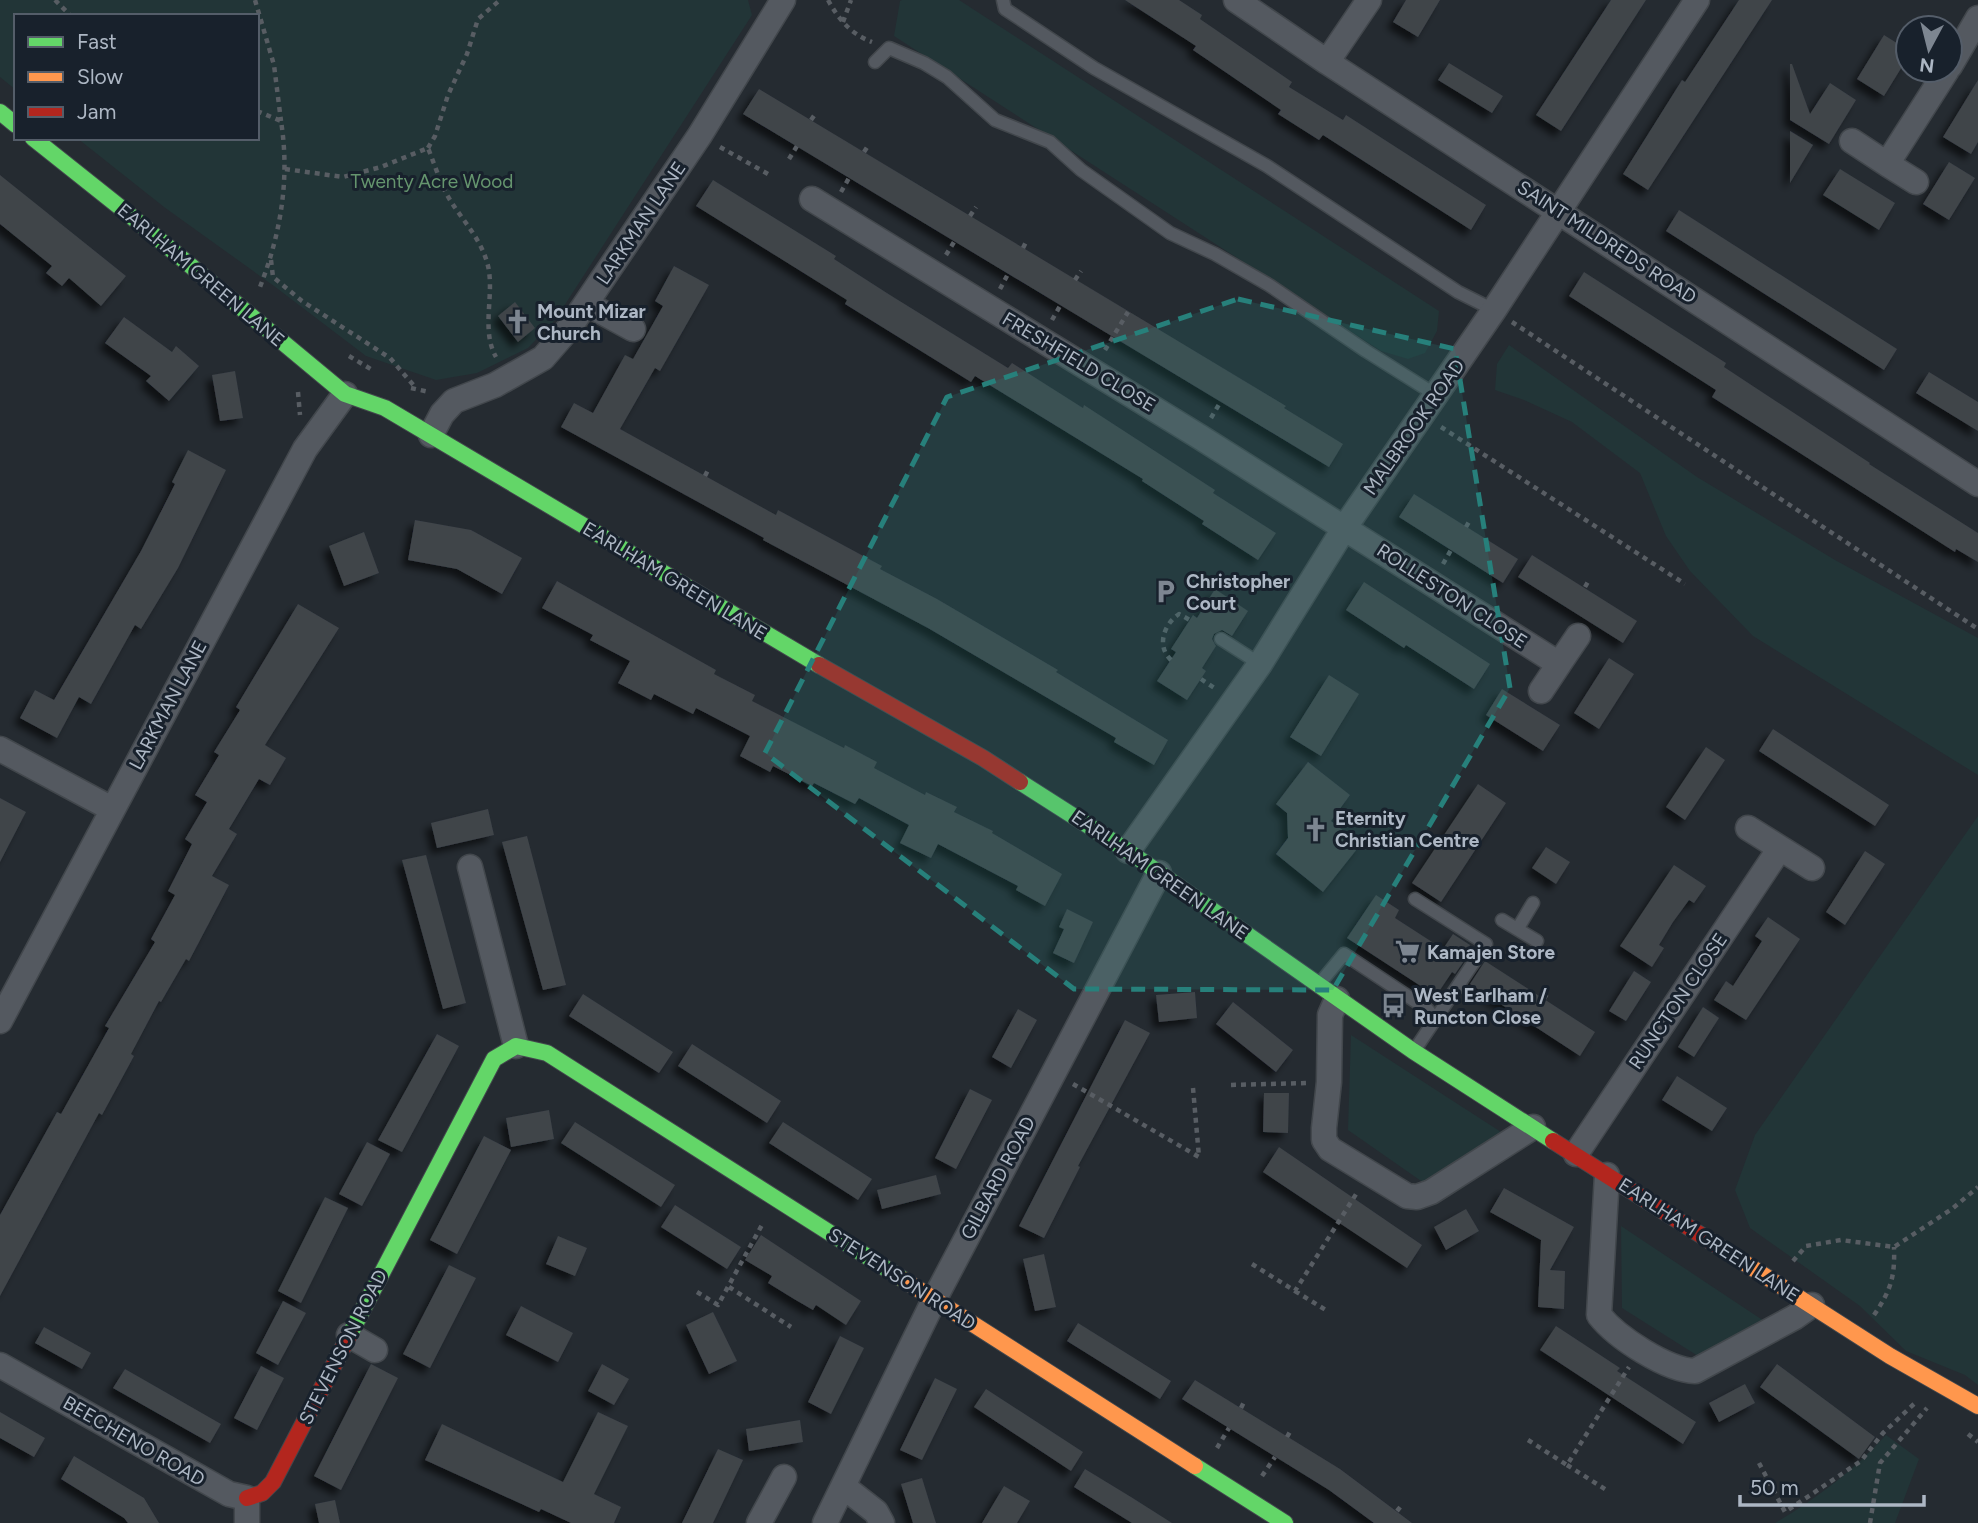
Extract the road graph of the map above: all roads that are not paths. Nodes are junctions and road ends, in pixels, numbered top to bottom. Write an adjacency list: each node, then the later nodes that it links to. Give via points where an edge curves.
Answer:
1 (783, 0): 21 (street, LARKMAN LANE)
2 (1003, 0): 22 (lane, via 1005,9 1094,68 1267,166 1458,292)
3 (1236, 0): 11 (street, SAINT MILDREDS ROAD)
4 (1369, 0): 11 (street)
5 (1697, 0): 20 (street, MALBROOK ROAD)
6 (1966, 0): 7 (street)
7 (1978, 10)
8 (1978, 18): 9 (street)
9 (1964, 42)
10 (874, 62): 25 (lane, via 889,48 924,63 995,120 1050,142 1081,170 1170,233 1269,285)
11 (1327, 62): 20 (street, SAINT MILDREDS ROAD)
12 (1939, 84): 17 (street)
13 (0, 112): 14 (street)
14 (14, 123)
15 (35, 140): 24 (street, EARLHAM GREEN LANE)
16 (1852, 141): 17 (street)
17 (1887, 164): 18 (street)
18 (1916, 182)
19 (812, 199): 28 (street, FRESHFIELD CLOSE)
20 (1558, 210): 22 (street, MALBROOK ROAD); 27 (street, SAINT MILDREDS ROAD)
21 (587, 304): 23 (street); 26 (street, LARKMAN LANE, via 543,358 454,401)
22 (1494, 310): 25 (street, MALBROOK ROAD)
23 (633, 328)
24 (345, 394): 26 (street, EARLHAM GREEN LANE, via 385,408); 35 (street, LARKMAN LANE, via 305,449)
25 (1436, 395): 28 (street, MALBROOK ROAD)
26 (431, 435): 38 (street, EARLHAM GREEN LANE, via 747,624 983,758)
27 (1978, 484)
28 (1345, 527): 31 (street, MALBROOK ROAD); 32 (street, ROLLESTON CLOSE)
29 (1578, 636): 32 (street)
30 (1221, 639): 31 (lane)
31 (1260, 664): 38 (street, MALBROOK ROAD)
32 (1559, 664): 33 (street)
33 (1541, 691)
34 (0, 750): 35 (street)
35 (112, 810): 49 (street, LARKMAN LANE)
36 (1748, 828): 37 (street)
37 (1780, 848): 40 (street); 53 (street, RUNCTON CLOSE)
38 (1128, 851): 41 (street, EARLHAM GREEN LANE)
39 (470, 867): 50 (street)
40 (1812, 868)
41 (1159, 873): 47 (street, EARLHAM GREEN LANE); 55 (street, GILBARD ROAD)
42 (1415, 899): 48 (lane, via 1486,944)
43 (1533, 903): 45 (lane)
44 (1502, 920): 45 (lane)
45 (1518, 928): 46 (lane)
46 (1537, 941)
47 (1327, 993): 48 (lane, via 1344,954); 51 (street, EARLHAM GREEN LANE); 52 (street, via 1329,1082 1324,1140 1330,1149 1407,1196 1417,1197)
48 (1435, 1019): 51 (lane)
49 (0, 1021)
50 (516, 1046): 55 (street, STEVENSON ROAD, via 547,1053); 57 (street, STEVENSON ROAD, via 494,1059)
51 (1413, 1051): 52 (street, EARLHAM GREEN LANE)
52 (1533, 1127): 53 (street, EARLHAM GREEN LANE)
53 (1576, 1154): 54 (street, EARLHAM GREEN LANE)
54 (1607, 1175): 56 (street, EARLHAM GREEN LANE); 56 (street, EARLHAM GREEN LANE, via 1599,1315 1641,1349 1681,1371 1695,1371)
55 (934, 1300): 64 (street, GILBARD ROAD); 70 (street, STEVENSON ROAD)
56 (1812, 1305): 59 (street, EARLHAM GREEN LANE)
57 (349, 1335): 58 (street); 65 (street, STEVENSON ROAD, via 273,1482 262,1493)
58 (375, 1350)
59 (1890, 1356): 61 (lane); 62 (street, EARLHAM GREEN LANE)
60 (0, 1365): 65 (street, BEECHENO ROAD, via 229,1494)
61 (1945, 1402)
62 (1978, 1406)
63 (784, 1476): 67 (street)
64 (844, 1487): 68 (street, GILBARD ROAD); 69 (street, via 876,1512)
65 (247, 1497): 66 (street)
66 (247, 1523)
67 (759, 1523)
68 (825, 1523)
69 (882, 1523)
70 (1284, 1523)

